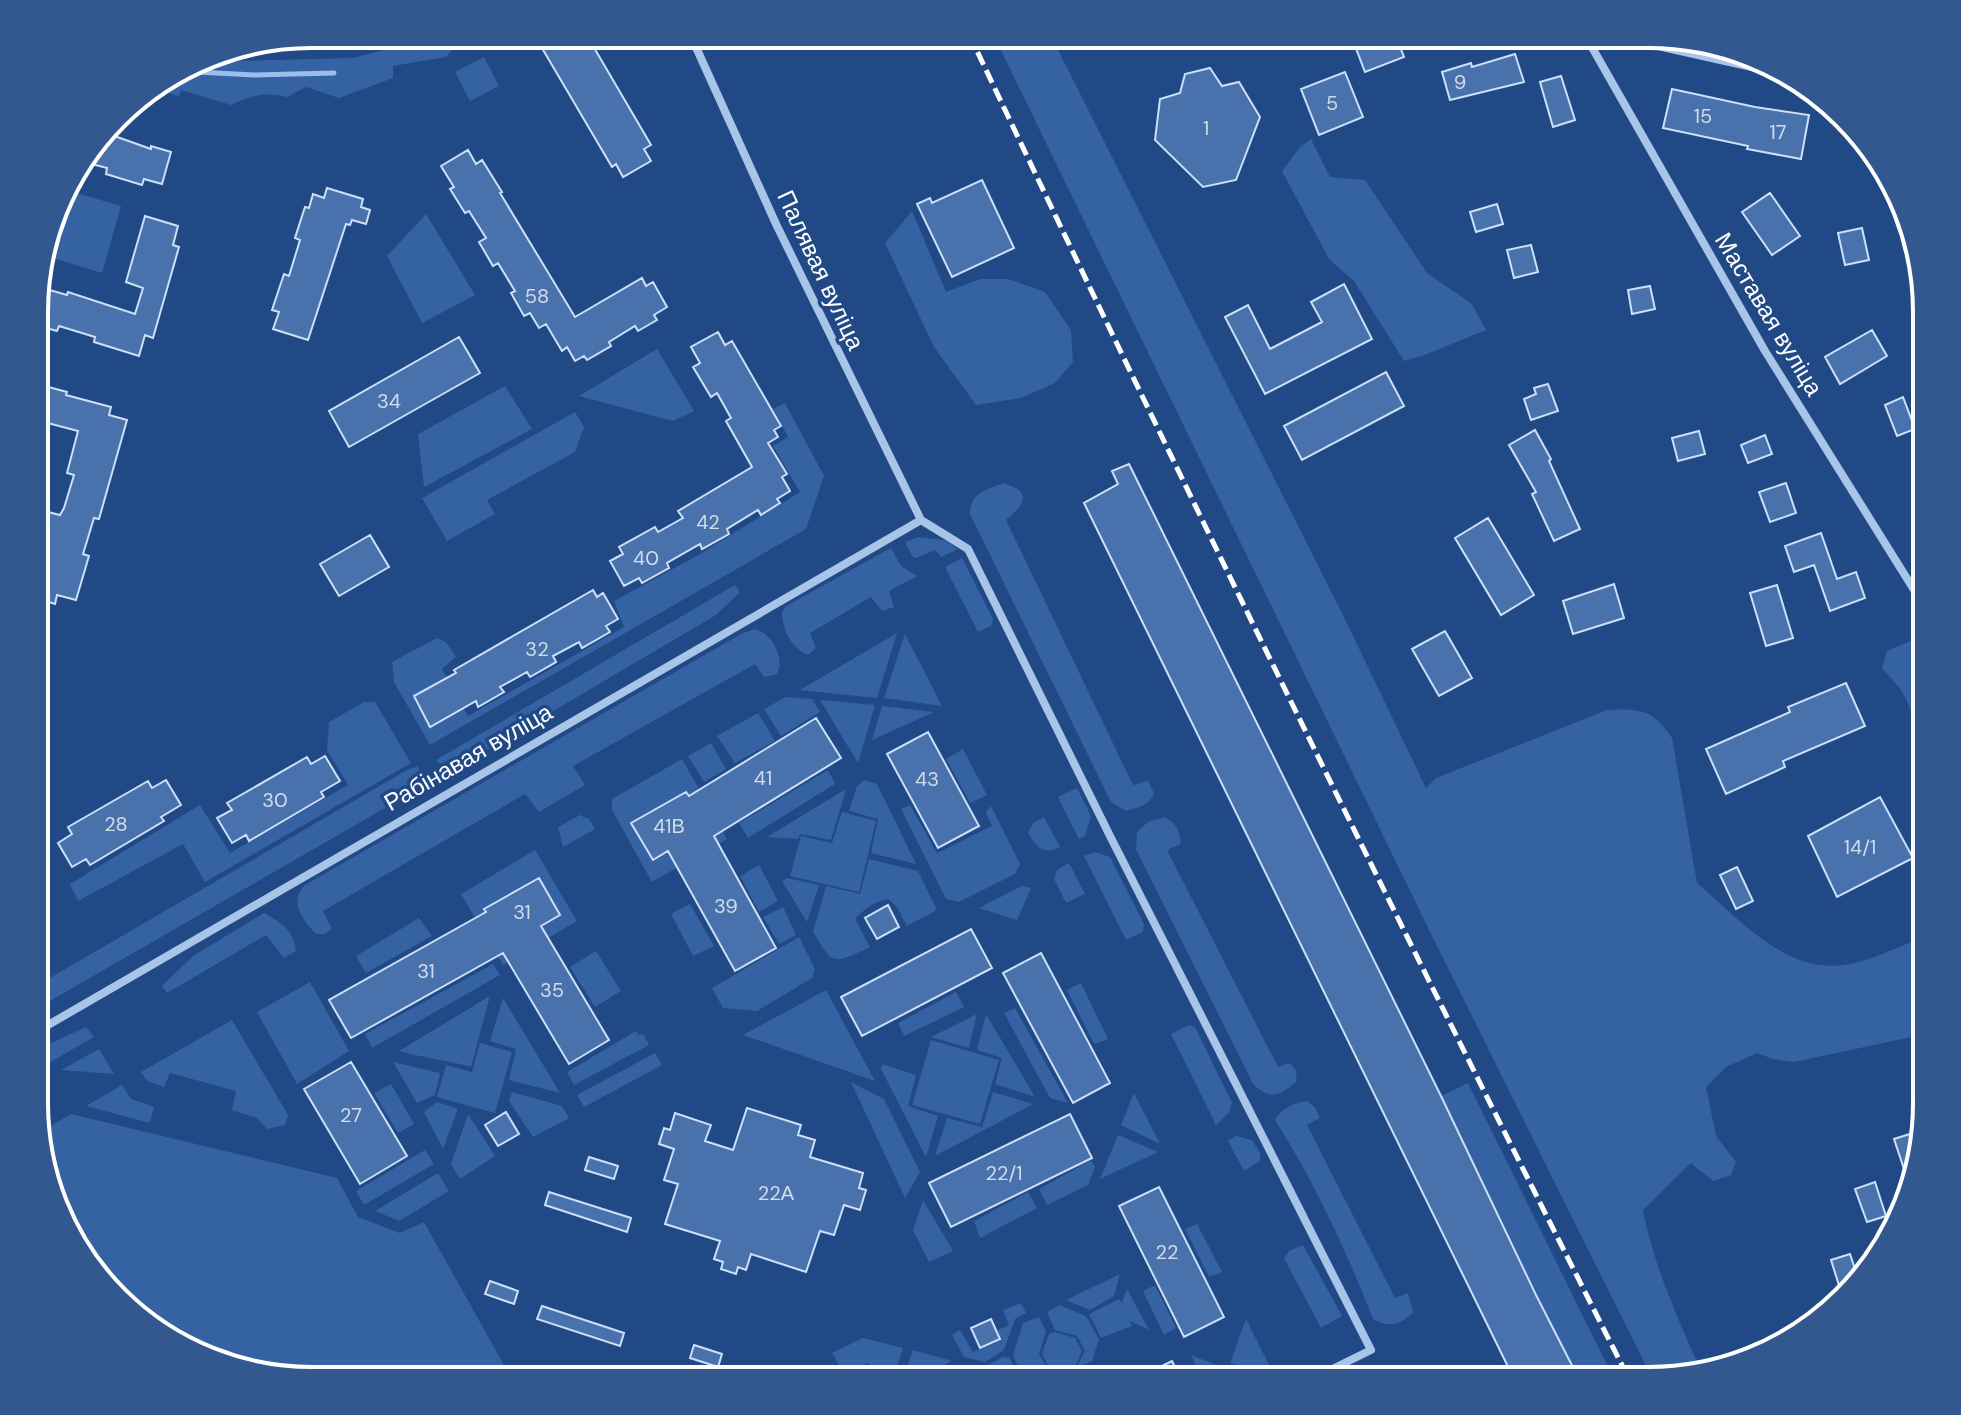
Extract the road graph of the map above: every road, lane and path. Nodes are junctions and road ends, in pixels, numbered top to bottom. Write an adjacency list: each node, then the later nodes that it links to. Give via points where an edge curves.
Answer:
1 (697, 49): 3 (street, Палявая вуліца)
2 (1593, 49): 4 (street, Маставая вуліца, via 1765,351)
3 (921, 520): 5 (street, Рабінавая вуліца); 6 (street, via 968,549 1371,1350)
4 (1912, 587)
5 (49, 1025)
6 (1337, 1367)

